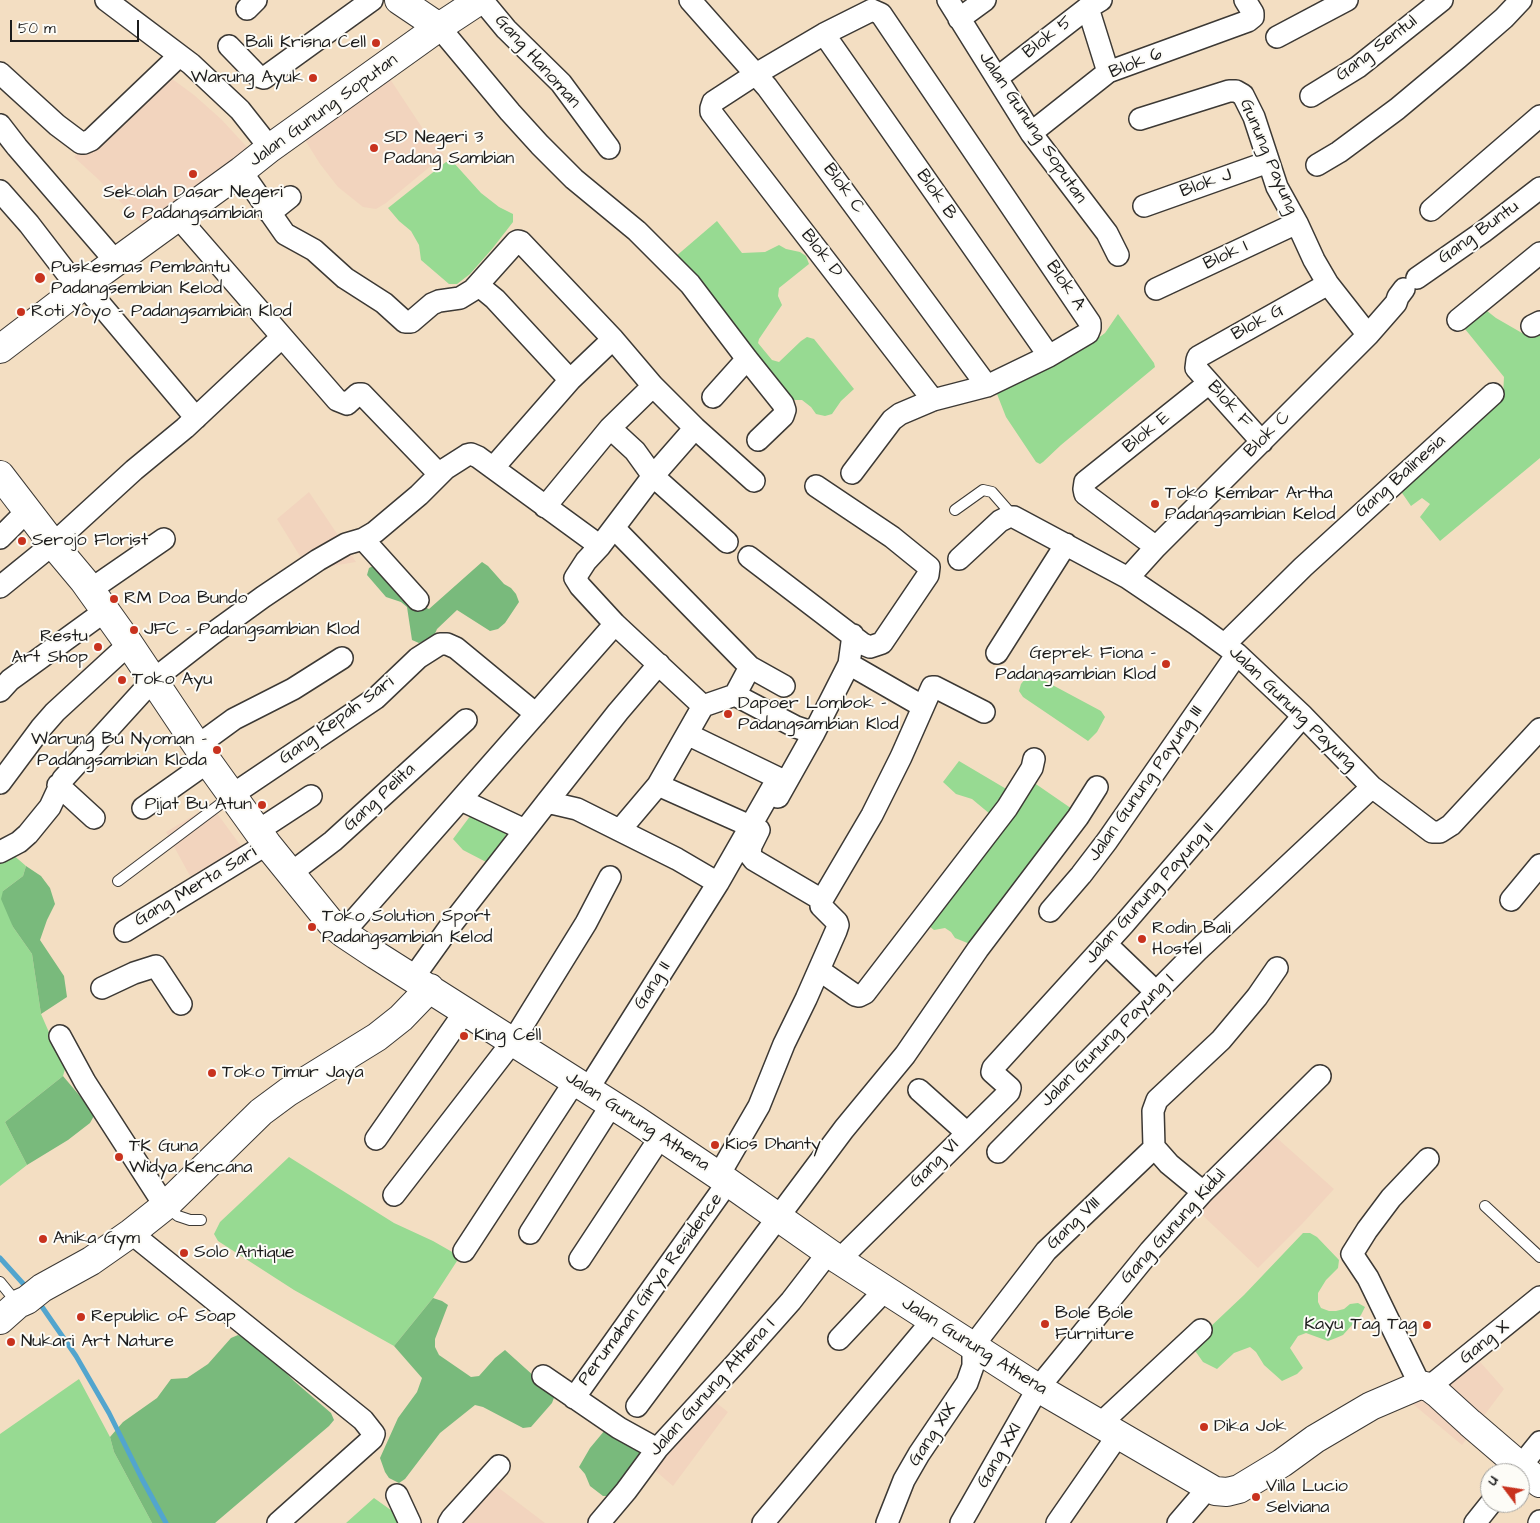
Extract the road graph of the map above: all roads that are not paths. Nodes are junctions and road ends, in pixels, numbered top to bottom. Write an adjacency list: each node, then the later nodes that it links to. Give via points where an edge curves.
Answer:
1 (106, 0): 18 (street)
2 (372, 0): 17 (street, via 264,78 258,76)
3 (481, 0): 15 (street, Jalan Gunung Soputan); 29 (street, Gang Hanoman, via 561,83)
4 (690, 0): 21 (street, Blok C)
5 (948, 0): 13 (street, Jalan Gunung Soputan)
6 (985, 0): 13 (street)
7 (1347, 0): 16 (street)
8 (1442, 0): 23 (street, Gang Sentul, via 1358,67)
9 (1521, 0): 31 (street, via 1396,109)
10 (401, 2): 15 (street)
11 (1094, 4): 19 (street); 22 (street, Blok 5)
12 (1249, 9): 19 (street, Blok 6, via 1248,22)
13 (959, 19): 22 (street, Jalan Gunung Soputan)
14 (824, 34): 21 (street); 54 (street, Blok B); 54 (street, Blok A, via 872,10 881,14 1090,323 1088,332)
15 (428, 35): 28 (street, Jalan Gunung Soputan); 55 (street, via 574,179 637,231 690,284)
16 (1277, 37)
17 (229, 46)
18 (179, 56): 20 (street, via 91,140 84,143 57,125); 28 (street, via 240,110)
19 (1108, 72): 27 (street, Blok 6)
20 (0, 73)
21 (756, 74): 59 (street, Blok C); 62 (street, Blok D, via 713,102 711,112)
22 (997, 78): 27 (street, Jalan Gunung Soputan)
23 (1311, 96)
24 (1540, 116): 37 (street)
25 (1140, 119): 30 (street, Gunung Payung, via 1236,91 1247,99)
26 (0, 124): 43 (street)
27 (1031, 133): 42 (street, Jalan Gunung Soputan, via 1107,233)
28 (270, 148): 32 (street, Jalan Gunung Soputan)
29 (609, 148)
30 (1268, 162): 36 (street, Blok J); 40 (street, Gunung Payung, via 1277,187)
31 (1317, 166)
32 (241, 171): 38 (street); 39 (street, Jalan Gunung Soputan)
33 (1540, 188): 45 (street, Gang Buntu)
34 (0, 191): 47 (street)
35 (290, 198): 38 (street)
36 (1144, 206)
37 (1432, 210)
38 (270, 213): 46 (street, via 286,234 314,250 344,278 384,303 405,322 411,322 432,304 460,298)
39 (178, 216): 43 (street, Jalan Gunung Soputan); 51 (street)
40 (1297, 223): 44 (street, Gunung Payung); 48 (street, Blok I)
41 (1540, 253): 49 (street)
42 (1118, 255)
43 (117, 263): 47 (street, Jalan Gunung Soputan)
44 (1328, 284): 50 (street, Gunung Payung); 56 (street, Blok G, via 1198,357)
45 (1410, 284): 50 (street, Blok C)
46 (478, 285): 52 (street, via 519,241); 57 (street)
47 (82, 287): 53 (street, Jalan Gunung Soputan); 63 (street)
48 (1156, 289)
49 (1458, 320)
50 (1368, 335): 67 (street, Blok C)
51 (282, 337): 63 (street); 70 (street, via 337,400 347,404 362,394)
52 (613, 339): 57 (street); 58 (street)
53 (0, 349)
54 (1049, 356): 59 (street, Blok A)
55 (747, 359): 61 (street); 66 (street, via 785,410 783,416)
56 (1202, 376): 67 (street, Blok F); 87 (street, Blok E, via 1085,482 1085,494)
57 (570, 380): 68 (street)
58 (653, 386): 64 (street); 65 (street)
59 (987, 386): 62 (street, Blok A)
60 (1493, 394): 97 (street, Gang Balinesia, via 1303,567)
61 (713, 397)
62 (933, 400): 69 (street, Blok A, via 892,420)
63 (196, 418): 84 (street)
64 (610, 428): 72 (street, via 635,451); 75 (street)
65 (695, 428): 72 (street); 73 (street)
66 (758, 440)
67 (1262, 442): 87 (street, Blok C)
68 (493, 468): 70 (street, via 471,454); 75 (street)
69 (852, 473)
70 (439, 474): 82 (street, via 388,522)
71 (0, 475): 77 (street, Jalan Gunung Athena)
72 (653, 476): 79 (street); 83 (street)
73 (754, 481)
74 (816, 486): 95 (street, via 892,537 929,568 928,575 882,643 870,647)
75 (545, 507): 86 (street)
76 (954, 510): 78 (lane, via 983,490 992,492)
77 (27, 511): 80 (street); 84 (street, Jalan Gunung Athena)
78 (1014, 517): 85 (street, Jalan Gunung Payung); 89 (street, via 1000,521)
79 (614, 528): 86 (street); 102 (street)
80 (0, 538)
81 (164, 539): 92 (street)
82 (363, 539): 93 (street); 103 (street, via 346,544 318,560)
83 (727, 542)
84 (53, 544): 91 (street); 92 (street, Jalan Gunung Athena)
85 (1066, 544): 90 (street, Jalan Gunung Payung); 98 (street)
86 (600, 546): 94 (street, via 575,578)
87 (1156, 547): 90 (street, Blok C)
88 (749, 557): 95 (street)
89 (959, 559)
90 (1128, 578): 97 (street, Jalan Gunung Payung)
91 (0, 587)
92 (97, 600): 96 (street, Jalan Gunung Athena); 105 (street)
93 (418, 600)
94 (616, 624): 100 (street); 110 (street)
95 (853, 636): 101 (street)
96 (129, 644): 103 (street, Jalan Gunung Athena); 118 (street, via 55,712)
97 (1231, 649): 111 (street, Jalan Gunung Payung); 141 (street, Jalan Gunung Payung III, via 1107,841)
98 (997, 653)
99 (342, 658): 116 (street, via 293,689 234,719)
100 (659, 664): 107 (street); 126 (street)
101 (849, 664): 108 (street); 114 (street)
102 (750, 667): 104 (street); 106 (street)
103 (153, 680): 116 (street, Jalan Gunung Athena); 119 (street)
104 (784, 686)
105 (0, 691)
106 (735, 695): 107 (street); 114 (street)
107 (704, 706): 115 (street)
108 (922, 706): 109 (street, via 934,687); 139 (street, via 872,815)
109 (984, 712)
110 (536, 714): 123 (street, Gang Kepah Sari, via 456,648 440,644 418,658 376,698); 125 (street)
111 (1303, 716): 122 (street, Jalan Gunung Payung); 144 (street, Jalan Gunung Payung II)
112 (466, 720): 135 (street, Gang Pelita, via 333,841)
113 (1540, 729): 122 (street, Jalan Gunung Payung, via 1451,825 1440,832 1432,832)
114 (814, 733): 139 (street, via 751,846 750,855)
115 (687, 734): 120 (street); 129 (street, Gang II, via 778,778)
116 (202, 754): 123 (street, Jalan Gunung Athena); 127 (street)
117 (1034, 759): 146 (street, via 1032,768 1007,808 865,993 855,996)
118 (0, 783)
119 (58, 785): 128 (street); 133 (street, via 54,800 43,817 19,842)
120 (658, 785): 129 (street); 131 (street)
121 (1097, 787): 170 (street, via 904,1055)
122 (1372, 787): 149 (street, Jalan Gunung Payung I)
123 (232, 795): 132 (street, Jalan Gunung Athena); 137 (lane)
124 (312, 796): 132 (street, Gang Merta Sari)
125 (461, 800): 130 (street); 143 (street)
126 (547, 802): 130 (street); 131 (street, via 576,808)
127 (143, 808)
128 (94, 818)
129 (750, 826): 138 (street, Gang II)
130 (525, 830): 147 (street, via 451,925)
131 (620, 830): 138 (street, via 677,858)
132 (263, 837): 135 (street, Jalan Gunung Athena); 142 (street, Gang Merta Sari)
133 (0, 852)
134 (1540, 865): 140 (street)
135 (291, 873): 143 (street, Jalan Gunung Athena)
136 (610, 877): 153 (street, via 586,923)
137 (118, 881)
138 (718, 884): 156 (street, Gang II)
139 (822, 900): 146 (street, Perumahan Girya Residence, via 821,906 838,925)
140 (1510, 900)
141 (1050, 911)
142 (125, 931)
143 (343, 933): 147 (street, Jalan Gunung Athena)
144 (1106, 944): 149 (street); 154 (street, Jalan Gunung Payung II)
145 (1277, 968): 162 (street, via 1221,1040 1157,1100 1153,1111)
146 (819, 970): 165 (street, Perumahan Girya Residence)
147 (421, 983): 151 (street, Jalan Gunung Athena); 168 (street, via 401,1018 261,1112)
148 (102, 988): 150 (street, via 156,966)
149 (1156, 992): 163 (street, Jalan Gunung Payung I)
150 (181, 1004)
151 (466, 1010): 153 (street, Jalan Gunung Athena); 161 (street)
152 (60, 1036): 168 (street, via 85,1082)
153 (513, 1041): 156 (street, Jalan Gunung Athena); 167 (street)
154 (993, 1068): 159 (street, Gang VI, via 992,1072 1010,1090)
155 (1320, 1076): 166 (street, Gang Gunung Kidul)
156 (581, 1085): 158 (street, Jalan Gunung Athena); 174 (street, Gang II)
157 (919, 1090): 159 (street)
158 (612, 1104): 160 (street, Jalan Gunung Athena); 173 (street)
159 (967, 1133): 175 (street, Gang VI)
160 (661, 1136): 165 (street, Jalan Gunung Athena); 177 (street)
161 (376, 1139)
162 (1154, 1147): 166 (street); 185 (street, Gang VIII, via 1046,1251)
163 (998, 1152)
164 (1428, 1159): 187 (street, via 1391,1198 1352,1254 1368,1278)
165 (724, 1178): 170 (street, Jalan Gunung Athena); 189 (street, Perumahan Girya Residence)
166 (1203, 1192): 188 (street, Gang Gunung Kidul, via 1150,1251)
167 (394, 1195)
168 (165, 1206): 171 (lane, via 178,1216); 172 (street)
169 (1485, 1206): 176 (lane)
170 (777, 1216): 175 (street, Jalan Gunung Athena); 190 (street)
171 (201, 1220)
172 (131, 1233): 181 (street); 200 (street, via 363,1420 374,1434)
173 (530, 1234)
174 (464, 1251)
175 (833, 1257): 179 (street, Jalan Gunung Athena); 193 (street, Jalan Gunung Athena I)
176 (1540, 1257)
177 (580, 1259)
178 (0, 1282): 181 (lane)
179 (885, 1290): 182 (street, Jalan Gunung Athena); 184 (street)
180 (1540, 1297): 187 (street, Gang X)
181 (22, 1303)
182 (932, 1321): 185 (street, Jalan Gunung Athena); 204 (street)
183 (1201, 1330): 191 (street)
184 (839, 1339)
185 (972, 1346): 188 (street, Jalan Gunung Athena); 205 (street, Gang XIX, via 973,1366 967,1383 904,1480)
186 (543, 1376): 189 (street)
187 (1424, 1386): 194 (street); 197 (street, Jalan Gunung Athena, via 1371,1406 1239,1489 1227,1492)
188 (1038, 1388): 191 (street, Jalan Gunung Athena); 206 (street, Gang XXI)
189 (574, 1398): 193 (street)
190 (636, 1406)
191 (1109, 1430): 197 (street, Jalan Gunung Athena); 207 (street)
192 (1540, 1442): 195 (street)
193 (657, 1449): 203 (street, Jalan Gunung Athena I)
194 (1512, 1463)
195 (1530, 1463)
196 (499, 1466): 202 (street)
197 (1208, 1488): 208 (street)
198 (396, 1495): 201 (street)
199 (1483, 1513): 209 (street)
200 (278, 1523)
201 (410, 1523)
202 (449, 1523)
203 (599, 1523)
204 (763, 1523)
205 (887, 1523)
206 (961, 1523)
207 (1057, 1523)
208 (1178, 1523)
209 (1475, 1523)

